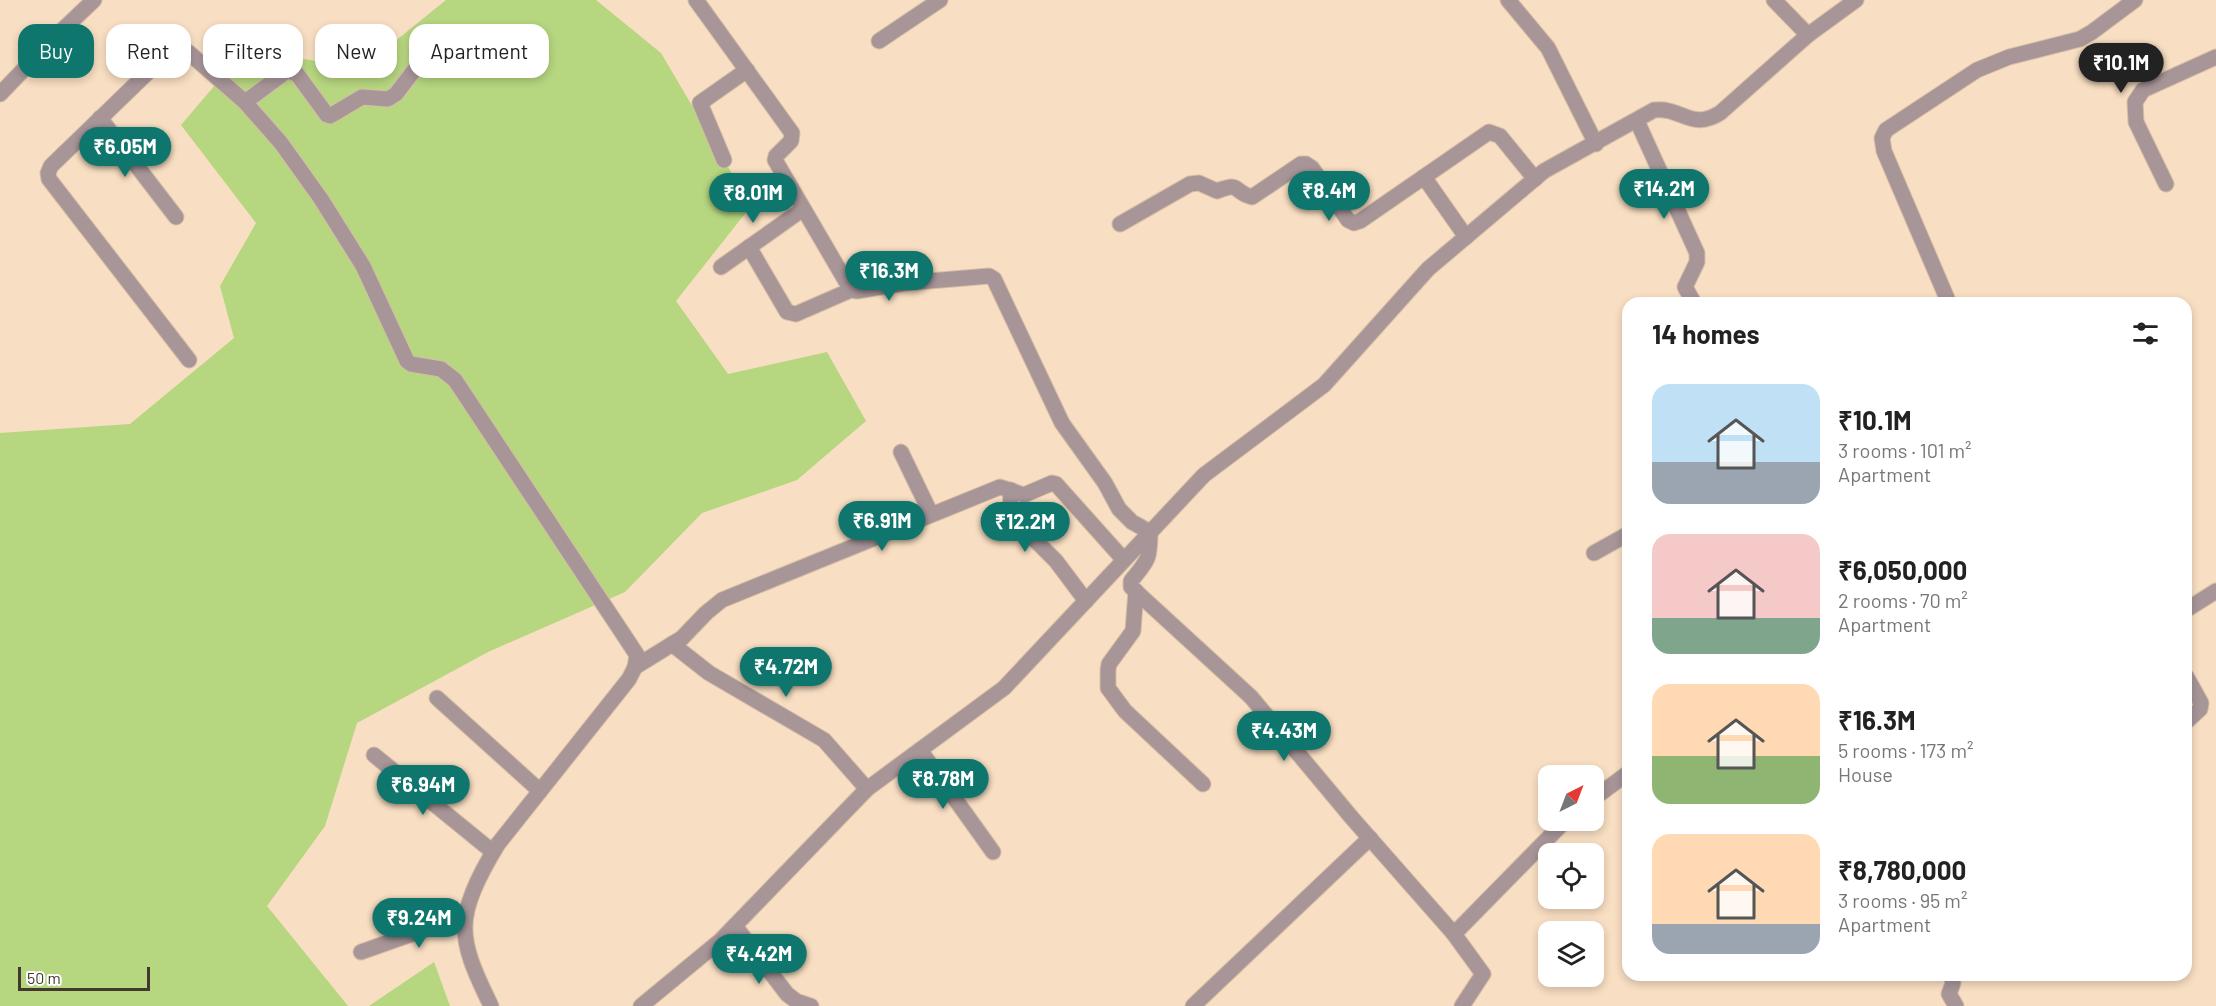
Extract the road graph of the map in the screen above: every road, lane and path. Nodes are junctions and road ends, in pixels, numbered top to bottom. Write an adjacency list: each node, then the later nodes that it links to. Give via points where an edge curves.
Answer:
1 (94, 0): 13 (street)
2 (696, 0): 11 (street)
3 (940, 0): 9 (street)
4 (1508, 0): 17 (street, via 1548,48)
5 (1774, 0): 8 (street)
6 (1856, 0): 8 (street)
7 (2135, 0): 30 (street, via 2080,39 2009,57 1977,70 1886,130 1882,138 1884,151)
8 (1808, 35): 16 (street, via 1711,119 1704,122 1662,109)
9 (879, 41)
10 (2216, 57): 21 (street, via 2143,90 2135,102 2136,122)
11 (747, 70): 18 (street, via 700,103); 22 (street, via 792,133 791,141 775,160)
12 (409, 77): 14 (street, via 388,99 362,97 330,116 292,71)
13 (0, 94)
14 (245, 102): 15 (street, via 188,52 179,49 171,50); 44 (street, via 281,143 345,235 404,357 411,364 441,369 454,380 637,655)
15 (100, 118): 23 (street); 31 (street, via 51,166 50,179)
16 (1637, 121): 17 (street); 29 (street, via 1696,253 1697,262 1685,287)
17 (1596, 144): 20 (street)
18 (724, 160)
19 (1424, 177): 20 (street, via 1489,132 1500,136); 24 (street, via 1354,223 1312,168 1301,164 1252,196 1229,185 1216,191 1198,183 1190,184); 25 (street)
20 (1534, 179): 25 (street)
21 (2166, 184)
22 (803, 209): 26 (street); 28 (street)
23 (176, 217)
24 (1120, 224)
25 (1466, 237): 35 (street, via 1428,269 1324,385 1204,475)
26 (749, 247): 27 (street); 28 (street, via 791,314)
27 (721, 267)
28 (851, 290): 35 (street, via 989,276 994,279 1062,423 1125,517)
29 (1691, 297)
30 (1946, 297)
31 (189, 360)
32 (901, 452): 34 (street)
33 (1011, 490): 34 (street, via 996,488); 38 (street, via 1024,495 1052,483 1061,487); 41 (street, via 1013,519 1056,561)
34 (931, 514): 43 (street, via 722,600)
35 (1150, 532): 38 (street); 39 (street, via 1150,555 1131,581)
36 (1622, 537): 37 (street)
37 (1594, 553)
38 (1124, 560): 41 (street)
39 (1136, 591): 51 (street, via 1132,631 1109,664 1108,688 1125,711); 56 (street, via 1251,697)
40 (2216, 591): 42 (street)
41 (1086, 601): 48 (street, via 1004,688)
42 (2192, 606)
43 (672, 644): 44 (street); 52 (street, via 709,673 824,740)
44 (635, 667): 53 (street)
45 (2192, 686): 47 (street, via 2202,703)
46 (437, 698): 53 (street)
47 (2192, 716)
48 (920, 750): 52 (street); 58 (street)
49 (374, 755): 57 (street)
50 (1622, 777): 54 (street)
51 (1203, 784)
52 (867, 789): 60 (street)
53 (540, 791): 57 (street)
54 (1604, 791)
55 (1555, 831): 61 (street)
56 (1370, 838): 61 (street); 67 (street)
57 (493, 852): 59 (street)
58 (993, 852)
59 (466, 915): 62 (street); 64 (street, via 468,945)
60 (735, 926): 65 (street); 66 (street, via 787,994)
61 (1454, 934): 68 (street, via 1483,974)
62 (361, 952)
63 (1952, 981): 69 (street, via 1949,994)
64 (490, 1006)
65 (641, 1006)
66 (811, 1006)
67 (1193, 1006)
68 (1462, 1006)
69 (1956, 1006)

